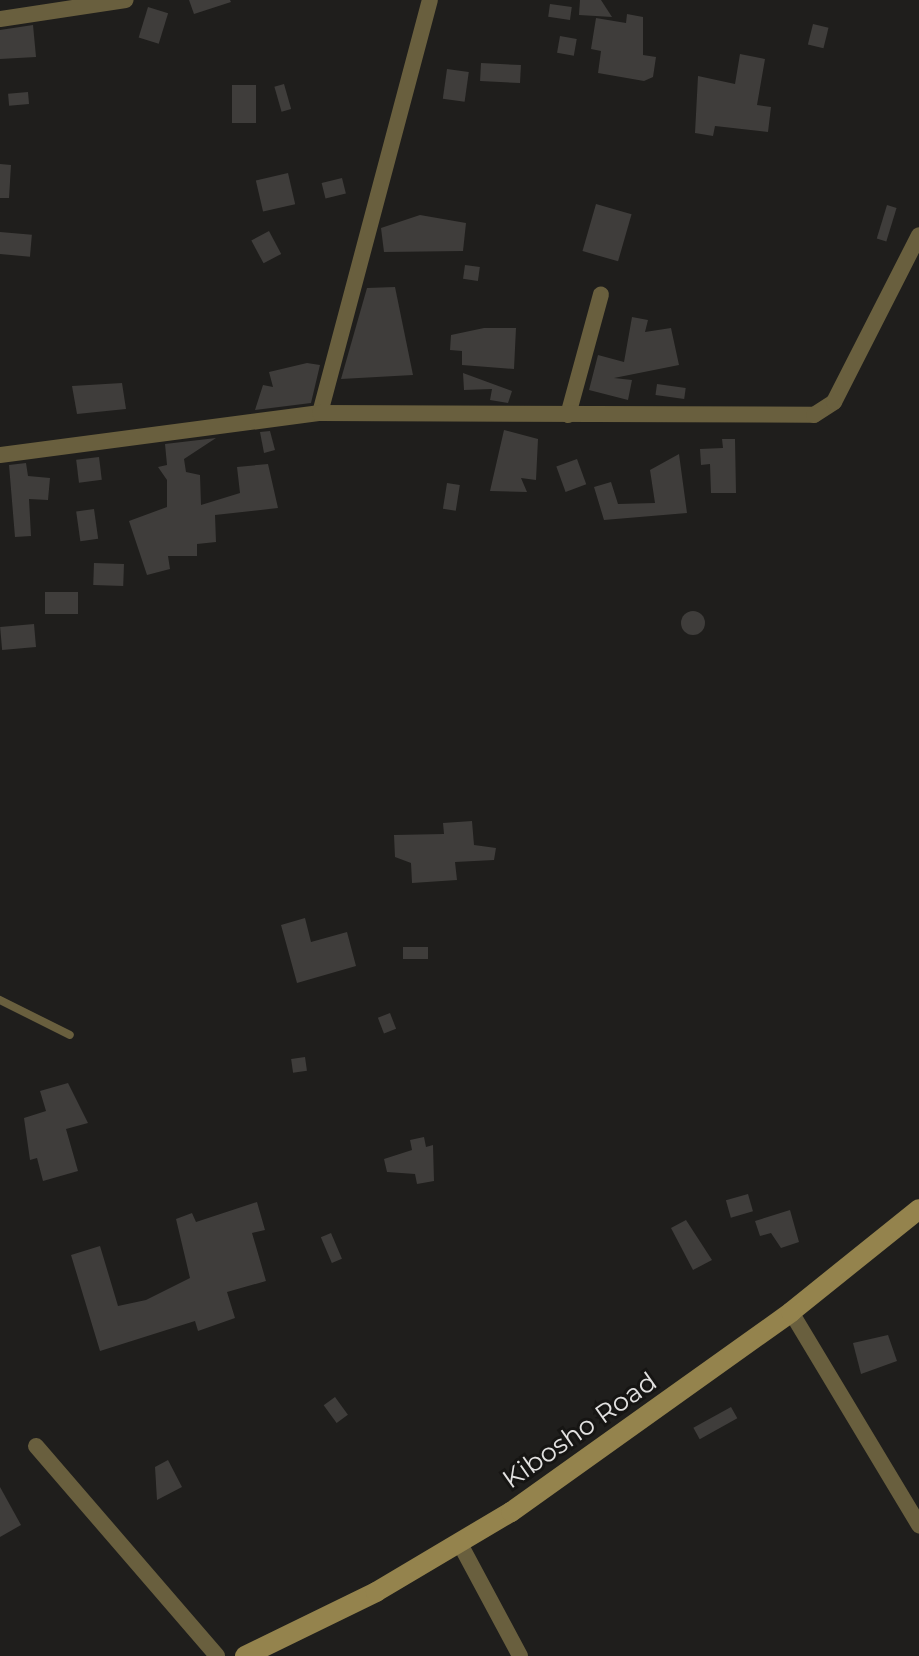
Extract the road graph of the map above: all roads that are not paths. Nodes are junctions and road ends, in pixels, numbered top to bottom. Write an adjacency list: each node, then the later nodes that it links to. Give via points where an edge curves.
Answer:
1 (126, 0): 3 (street)
2 (430, 0): 6 (street)
3 (0, 19)
4 (919, 235): 7 (street, via 823,413 794,419)
5 (601, 294): 7 (street)
6 (320, 413): 7 (street); 8 (street)
7 (568, 415)
8 (0, 455)
9 (0, 1000): 10 (lane)
10 (70, 1035)
11 (919, 1209): 12 (main road, Kibosho Road)
12 (791, 1312): 14 (street); 15 (main road, Kibosho Road)
13 (36, 1446): 16 (street)
14 (919, 1525)
15 (459, 1542): 17 (main road, Kibosho Road); 18 (street)
16 (217, 1656)
17 (245, 1656)
18 (520, 1656)

